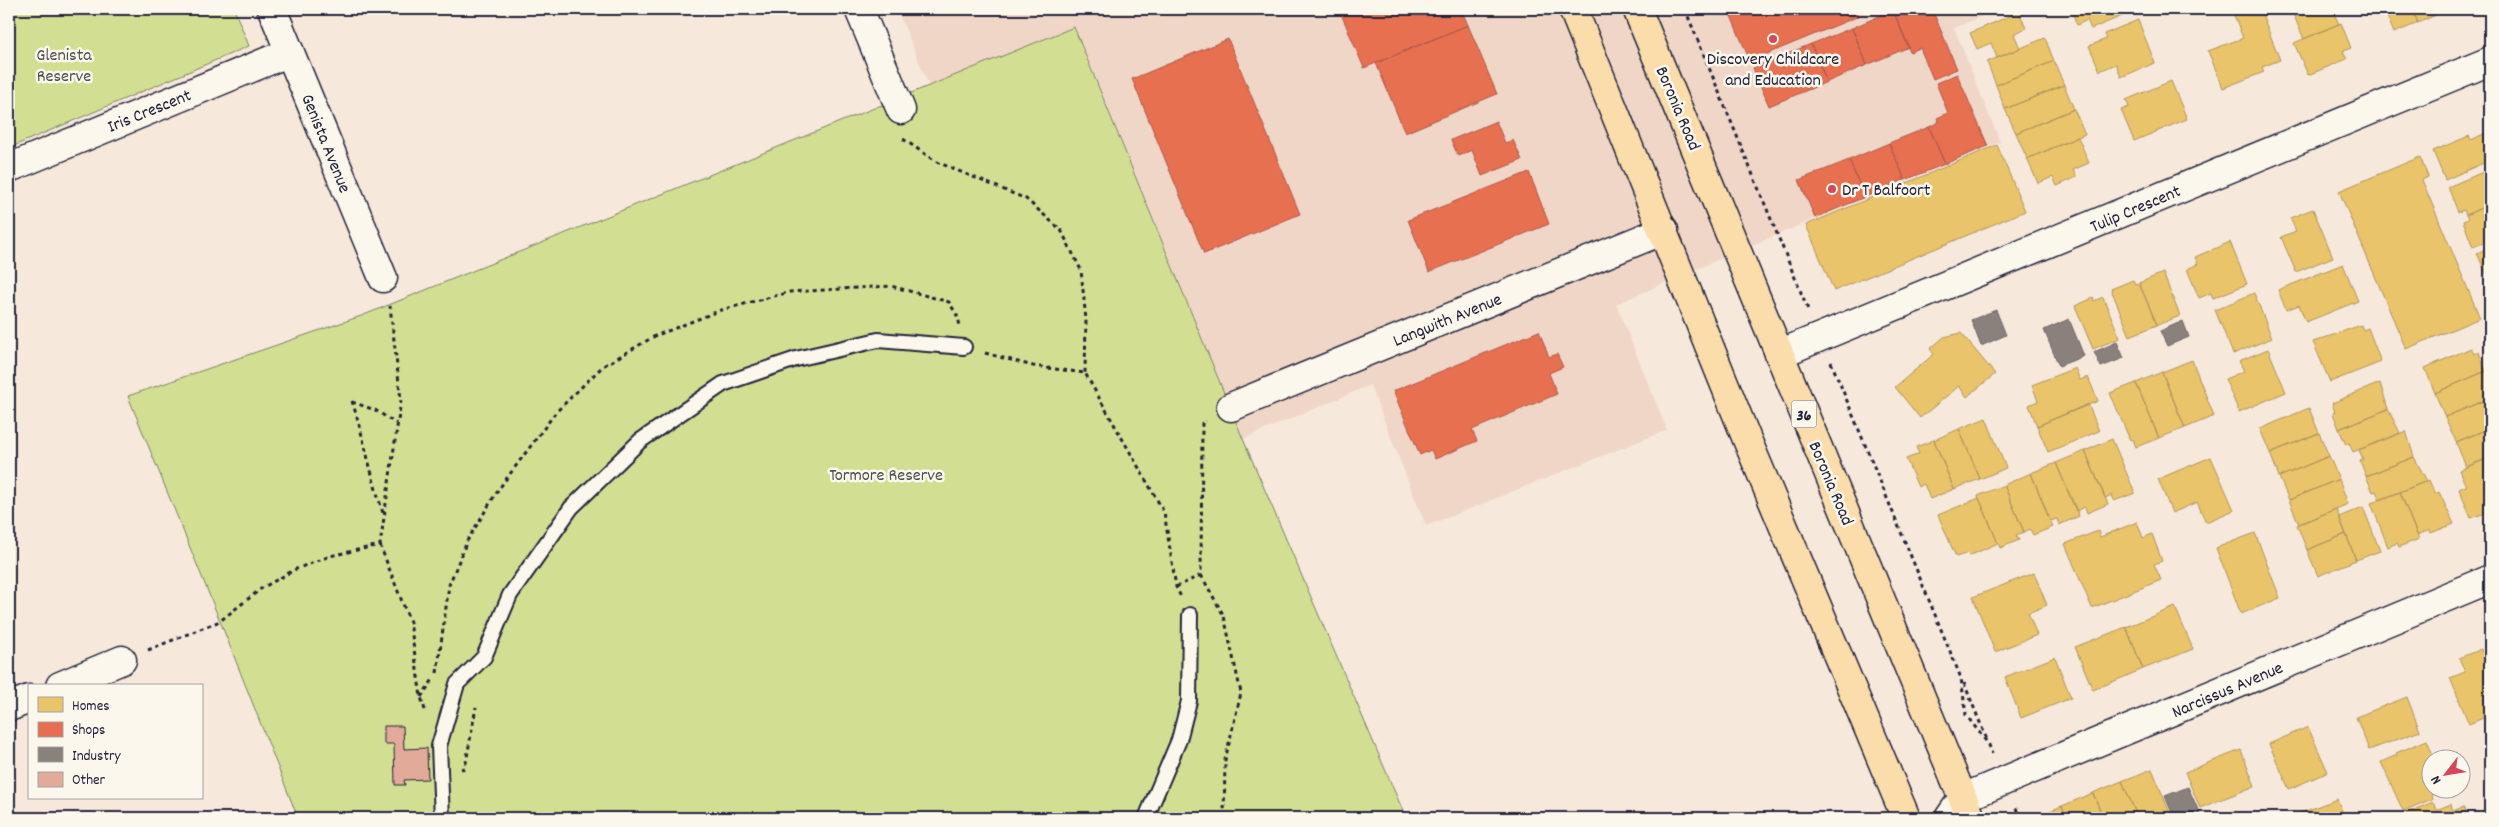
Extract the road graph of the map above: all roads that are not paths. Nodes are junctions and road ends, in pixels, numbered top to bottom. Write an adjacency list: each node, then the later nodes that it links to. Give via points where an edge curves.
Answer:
1 (272, 9): 5 (street, Genista Avenue)
2 (860, 9): 7 (street)
3 (1573, 9): 9 (main road)
4 (1637, 9): 12 (main road, Boronia Road / 36)
5 (290, 52): 8 (street, Iris Crescent); 10 (street, Genista Avenue)
6 (2490, 61): 12 (street, Tulip Crescent)
7 (900, 122)
8 (9, 168)
9 (1664, 230): 13 (street, Langwith Avenue); 23 (main road, via 1746,437)
10 (383, 278)
11 (964, 347): 21 (lane, via 878,340 796,360 723,384 640,441 570,508 510,595 484,657 457,684 440,746)
12 (1779, 354): 20 (main road, Boronia Road / 36)
13 (1231, 407)
14 (2490, 579): 20 (street, Narcissus Avenue)
15 (1190, 615): 22 (lane, via 1189,701 1179,740)
16 (122, 660): 17 (street)
17 (65, 684)
18 (28, 699): 19 (street)
19 (9, 707)
20 (1961, 812)
21 (442, 818)
22 (1146, 818)
23 (1906, 818)

